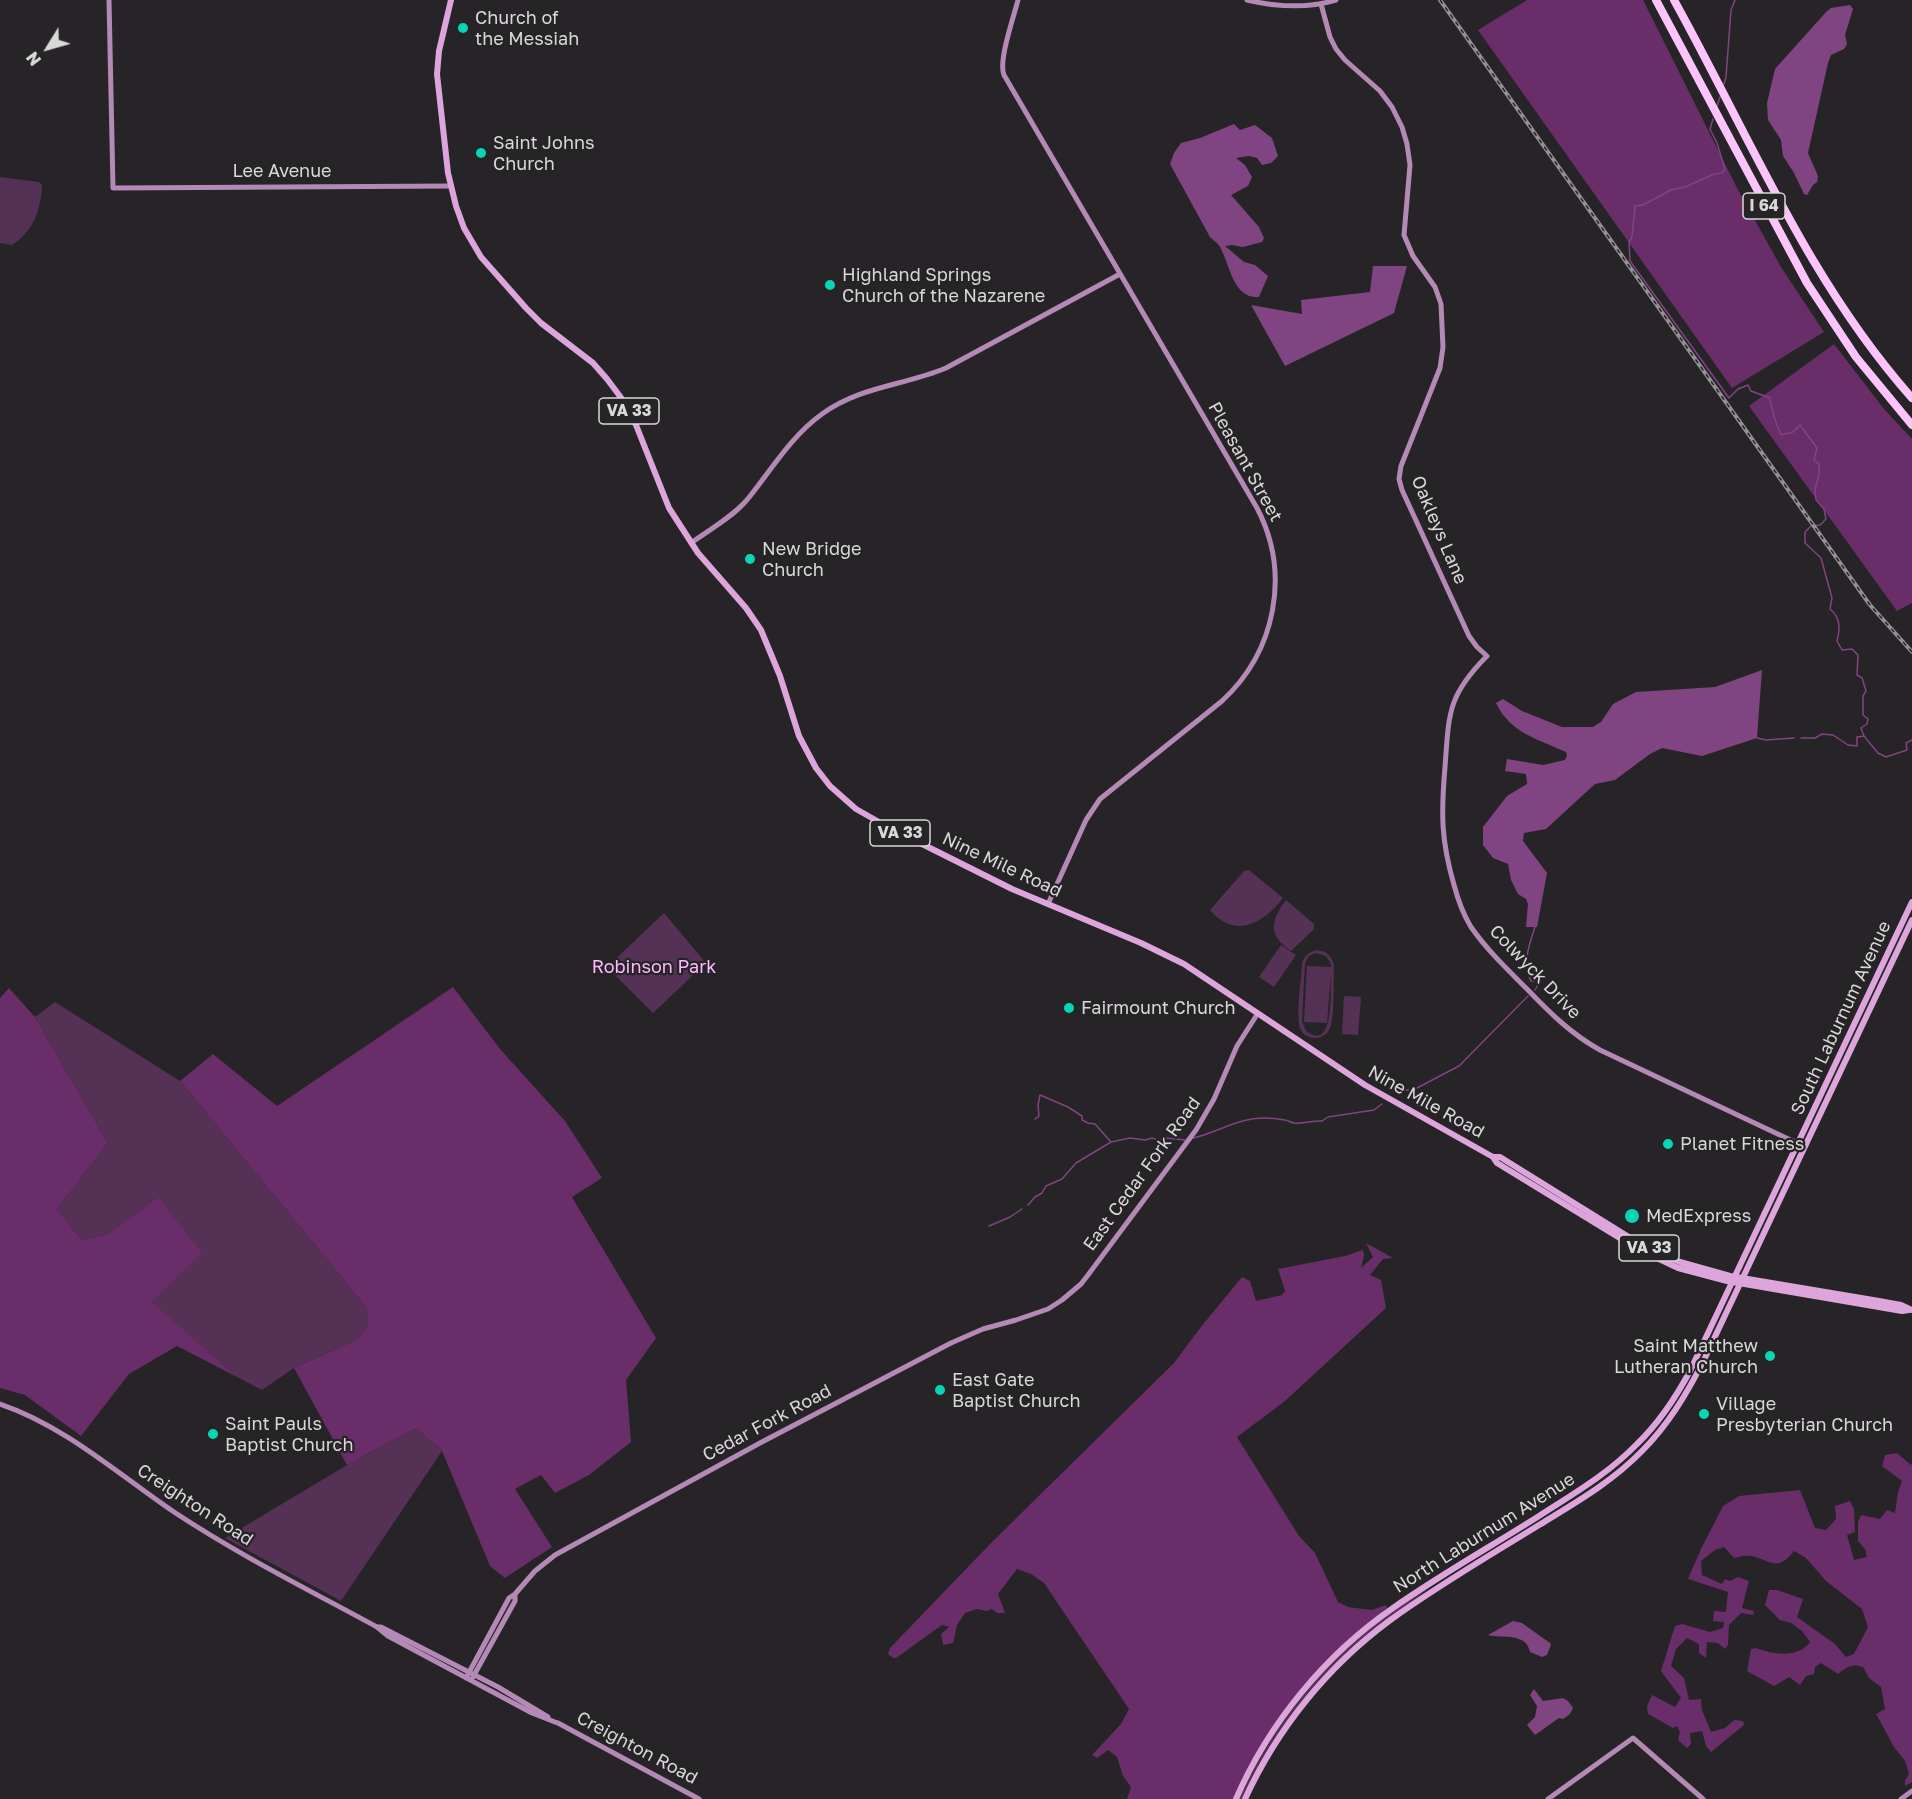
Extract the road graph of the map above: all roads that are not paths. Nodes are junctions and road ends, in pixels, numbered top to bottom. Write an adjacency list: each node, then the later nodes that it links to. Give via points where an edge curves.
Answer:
1 (109, 0): 9 (street, Lee Avenue, via 113,188)
2 (451, 0): 9 (main road, VA 33, via 436,69)
3 (1018, 0): 10 (street, Pleasant Street, via 1002,70)
4 (1246, 0): 8 (street, via 1286,7)
5 (1336, 0): 8 (street)
6 (1656, 0): 12 (highway, I 64, via 1807,284 1856,357)
7 (1674, 0): 11 (highway, I 64, via 1815,265 1866,341)
8 (1321, 4): 14 (street, Oakleys Lane, via 1336,49 1388,101 1406,140 1410,165 1404,235 1438,294 1443,347 1438,375 1399,479 1464,626)
9 (451, 186): 13 (main road, Nine Mile Road / VA 33, via 464,228 482,257 532,315 599,370 622,399 663,497)
10 (1120, 274): 13 (street, via 946,368 919,379 872,389 830,409 801,432 741,506); 16 (street, Pleasant Street, via 1262,519 1274,554 1276,596 1265,640 1245,675 1222,700 1100,799 1070,851)
11 (1912, 398)
12 (1911, 425)
13 (691, 543): 16 (main road, Nine Mile Road / VA 33, via 761,630 799,736 816,768 838,793 880,823)
14 (1487, 656): 19 (street, Colwyck Drive, via 1463,684 1451,708 1442,807 1446,855 1471,927 1550,1012 1584,1041)
15 (1912, 902): 19 (main road, South Laburnum Avenue)
16 (1048, 904): 18 (main road, Nine Mile Road / VA 33, via 1184,964)
17 (1912, 921): 20 (main road, South Laburnum Avenue)
18 (1258, 1013): 23 (main road, Nine Mile Road / VA 33, via 1365,1085 1493,1156 1642,1251 1678,1268); 24 (street, East Cedar Fork Road, via 1237,1046 1196,1130 1081,1284)
19 (1797, 1143): 20 (street, Colwyck Drive); 21 (main road, South Laburnum Avenue)
20 (1805, 1147): 22 (main road, South Laburnum Avenue)
21 (1770, 1202): 22 (main road); 23 (main road, South Laburnum Avenue)
22 (1771, 1220): 23 (main road, South Laburnum Avenue)
23 (1737, 1280): 25 (main road, Nine Mile Road / VA 33, via 1874,1300); 30 (main road, North Laburnum Avenue, via 1684,1382 1637,1445 1599,1478 1403,1602 1360,1634 1287,1712); 31 (main road, North Laburnum Avenue, via 1690,1388 1646,1447 1598,1488 1413,1605 1359,1645 1294,1716)
24 (1050, 1307): 27 (street, Cedar Fork Road, via 951,1343 560,1552 535,1571 506,1602)
25 (1912, 1310)
26 (0, 1404): 27 (street, Creighton Road, via 57,1430 223,1544 388,1636)
27 (470, 1676): 29 (street, Creighton Road, via 532,1713 560,1724)
28 (1912, 1791): 34 (street)
29 (699, 1799)
30 (1236, 1799)
31 (1245, 1799)
32 (1548, 1799): 33 (street, via 1633,1738)
33 (1703, 1799)
34 (1901, 1799)

